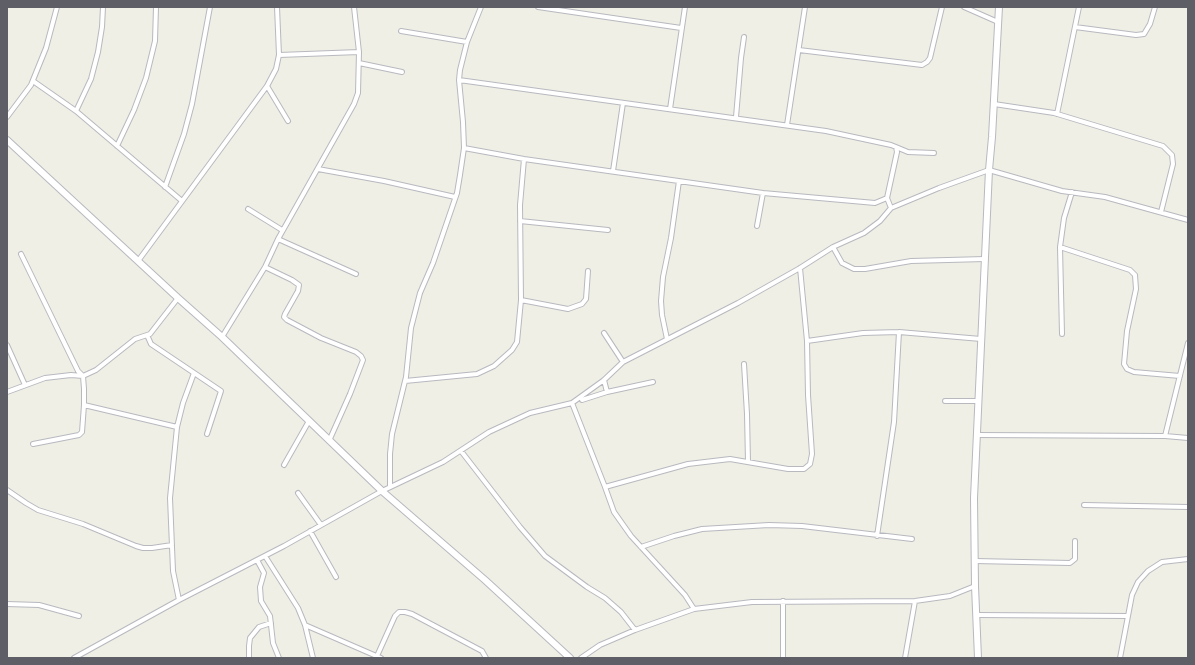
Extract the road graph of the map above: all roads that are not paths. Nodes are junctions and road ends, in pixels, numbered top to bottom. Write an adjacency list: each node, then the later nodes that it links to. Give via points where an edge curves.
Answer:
1 (58, 7): 28 (street)
2 (103, 7): 33 (street, via 99,46 91,79)
3 (156, 7): 40 (street, via 155,41 146,78)
4 (210, 7): 49 (street, via 192,104)
5 (277, 7): 24 (street)
6 (354, 7): 23 (street)
7 (481, 7): 21 (street)
8 (538, 7): 18 (street)
9 (686, 7): 18 (street)
10 (805, 7): 22 (street)
11 (942, 7): 22 (street, via 930,58 922,65)
12 (964, 7): 16 (street)
13 (999, 7): 16 (street)
14 (1079, 7): 17 (street)
15 (1155, 7): 17 (street, via 1148,30 1144,34)
16 (998, 22): 31 (street)
17 (1075, 27): 34 (street)
18 (681, 28): 32 (street)
19 (401, 31): 21 (street)
20 (744, 37): 35 (street)
21 (467, 42): 27 (street)
22 (799, 50): 38 (street)
23 (358, 52): 24 (street); 25 (street)
24 (279, 55): 29 (street, via 276,69)
25 (359, 63): 26 (street); 45 (street, via 358,93 354,104)
26 (402, 72)
27 (459, 80): 30 (street); 42 (street)
28 (33, 82): 33 (street); 36 (street)
29 (267, 86): 37 (street); 54 (street)
30 (624, 103): 32 (street); 47 (street)
31 (994, 104): 34 (street); 46 (street)
32 (670, 109): 35 (street)
33 (76, 111): 40 (street)
34 (1057, 114): 57 (street, via 1162,146 1172,155 1173,164)
35 (736, 117): 38 (street)
36 (7, 118)
37 (288, 121)
38 (787, 125): 41 (street)
39 (7, 140): 68 (street)
40 (117, 146): 49 (street)
41 (896, 147): 43 (street, via 908,152); 53 (street, via 896,159)
42 (464, 148): 44 (street); 52 (street)
43 (934, 153)
44 (524, 159): 47 (street); 59 (street)
45 (318, 169): 52 (street); 61 (street)
46 (989, 170): 50 (street); 55 (street); 67 (street)
47 (613, 171): 48 (street)
48 (680, 181): 51 (street); 81 (street, via 661,301)
49 (165, 187): 54 (street)
50 (1072, 192): 57 (street); 65 (street, via 1064,218)
51 (763, 193): 53 (street, via 875,202); 60 (street)
52 (455, 197): 91 (street, via 420,293 411,328)
53 (887, 198): 55 (street)
54 (182, 201): 68 (street)
55 (890, 208): 64 (street, via 880,221 864,233)
56 (248, 209): 61 (street)
57 (1161, 212): 58 (street)
58 (1188, 220)
59 (520, 221): 62 (street); 74 (street)
60 (758, 226)
61 (282, 230): 63 (street)
62 (608, 230)
63 (278, 239): 69 (street); 72 (street)
64 (833, 247): 67 (street, via 842,263 854,269 911,261); 70 (street)
65 (1060, 248): 77 (street); 89 (street, via 1130,270 1135,275 1136,289 1127,332 1124,364 1134,372)
66 (21, 254): 88 (street)
67 (985, 259): 80 (street)
68 (138, 261): 73 (street)
69 (265, 267): 79 (street); 107 (street, via 299,285 285,314 287,320 321,338 356,352 363,360)
70 (800, 268): 81 (street); 82 (street)
71 (588, 271): 74 (street, via 586,299 582,304 568,309)
72 (356, 274)
73 (178, 298): 78 (street); 79 (street)
74 (521, 300): 91 (street, via 517,342 494,366 477,374)
75 (899, 332): 80 (street); 82 (street, via 863,333); 121 (street, via 894,422)
76 (604, 333): 85 (street)
77 (1062, 334)
78 (147, 336): 87 (street, via 151,344); 88 (street, via 135,339 96,370)
79 (222, 337): 101 (street)
80 (981, 338): 98 (street)
81 (667, 339): 85 (street)
82 (807, 341): 110 (street, via 812,454 810,464 804,469 788,469)
83 (1188, 343): 89 (street)
84 (7, 345): 93 (street)
85 (623, 362): 90 (street)
86 (744, 364): 110 (street)
87 (194, 373): 102 (street); 103 (street, via 221,391)
88 (83, 376): 93 (street, via 56,376); 100 (street)
89 (1180, 376): 105 (street)
90 (604, 380): 95 (street); 99 (street)
91 (405, 381): 112 (street, via 392,434)
92 (653, 382): 95 (street)
93 (25, 385): 94 (street)
94 (7, 392)
95 (607, 392): 96 (street)
96 (582, 400)
97 (945, 401): 98 (street)
98 (978, 401): 104 (street)
99 (572, 403): 109 (street, via 530,413 489,432); 113 (street)
100 (84, 405): 102 (street); 108 (street, via 82,432 79,435)
101 (309, 421): 107 (street); 111 (street)
102 (177, 427): 124 (street, via 170,498)
103 (207, 434)
104 (976, 435): 105 (street); 129 (street)
105 (1165, 436): 106 (street)
106 (1188, 438)
107 (329, 441): 115 (street)
108 (33, 444)
109 (461, 451): 112 (street); 142 (street, via 545,556 605,598 621,612)
110 (748, 462): 113 (street, via 730,459 688,464)
111 (284, 465)
112 (390, 487): 115 (street)
113 (605, 487): 125 (street, via 614,512)
114 (7, 490): 124 (street, via 38,510 83,524 136,546)
115 (382, 491): 119 (street); 144 (street, via 485,580)
116 (298, 493): 119 (street)
117 (1084, 505): 118 (street)
118 (1188, 507)
119 (321, 525): 120 (street)
120 (310, 531): 126 (street); 130 (street)
121 (877, 536): 122 (street); 125 (street, via 802,526 745,526 702,529)
122 (912, 539)
123 (1075, 541): 129 (street, via 1075,559 1072,562)
124 (172, 546): 132 (street, via 173,571)
125 (640, 547): 136 (street, via 685,595)
126 (265, 556): 128 (street); 141 (street, via 298,608)
127 (1188, 559): 139 (street, via 1162,562 1148,571 1138,582 1132,595)
128 (257, 560): 132 (street); 140 (street, via 264,573 260,587 261,601)
129 (975, 562): 131 (street)
130 (336, 577)
131 (975, 586): 133 (street, via 950,596); 137 (street)
132 (179, 600): 145 (street)
133 (915, 600): 134 (street); 152 (street)
134 (783, 601): 136 (street); 151 (street)
135 (7, 604): 138 (street, via 39,605)
136 (694, 609): 142 (street)
137 (976, 615): 139 (street); 153 (street)
138 (79, 616)
139 (1128, 616): 154 (street)
140 (271, 623): 146 (street, via 259,627 250,638); 147 (street, via 273,643)
141 (305, 625): 143 (street); 148 (street)
142 (635, 630): 150 (street, via 600,645)
143 (376, 657): 149 (street, via 395,616 399,612 405,612 482,651)
144 (568, 657)
145 (74, 658)
146 (249, 658)
147 (279, 658)
148 (313, 658)
149 (486, 658)
150 (581, 658)
151 (784, 658)
152 (905, 658)
153 (978, 658)
154 (1120, 658)

